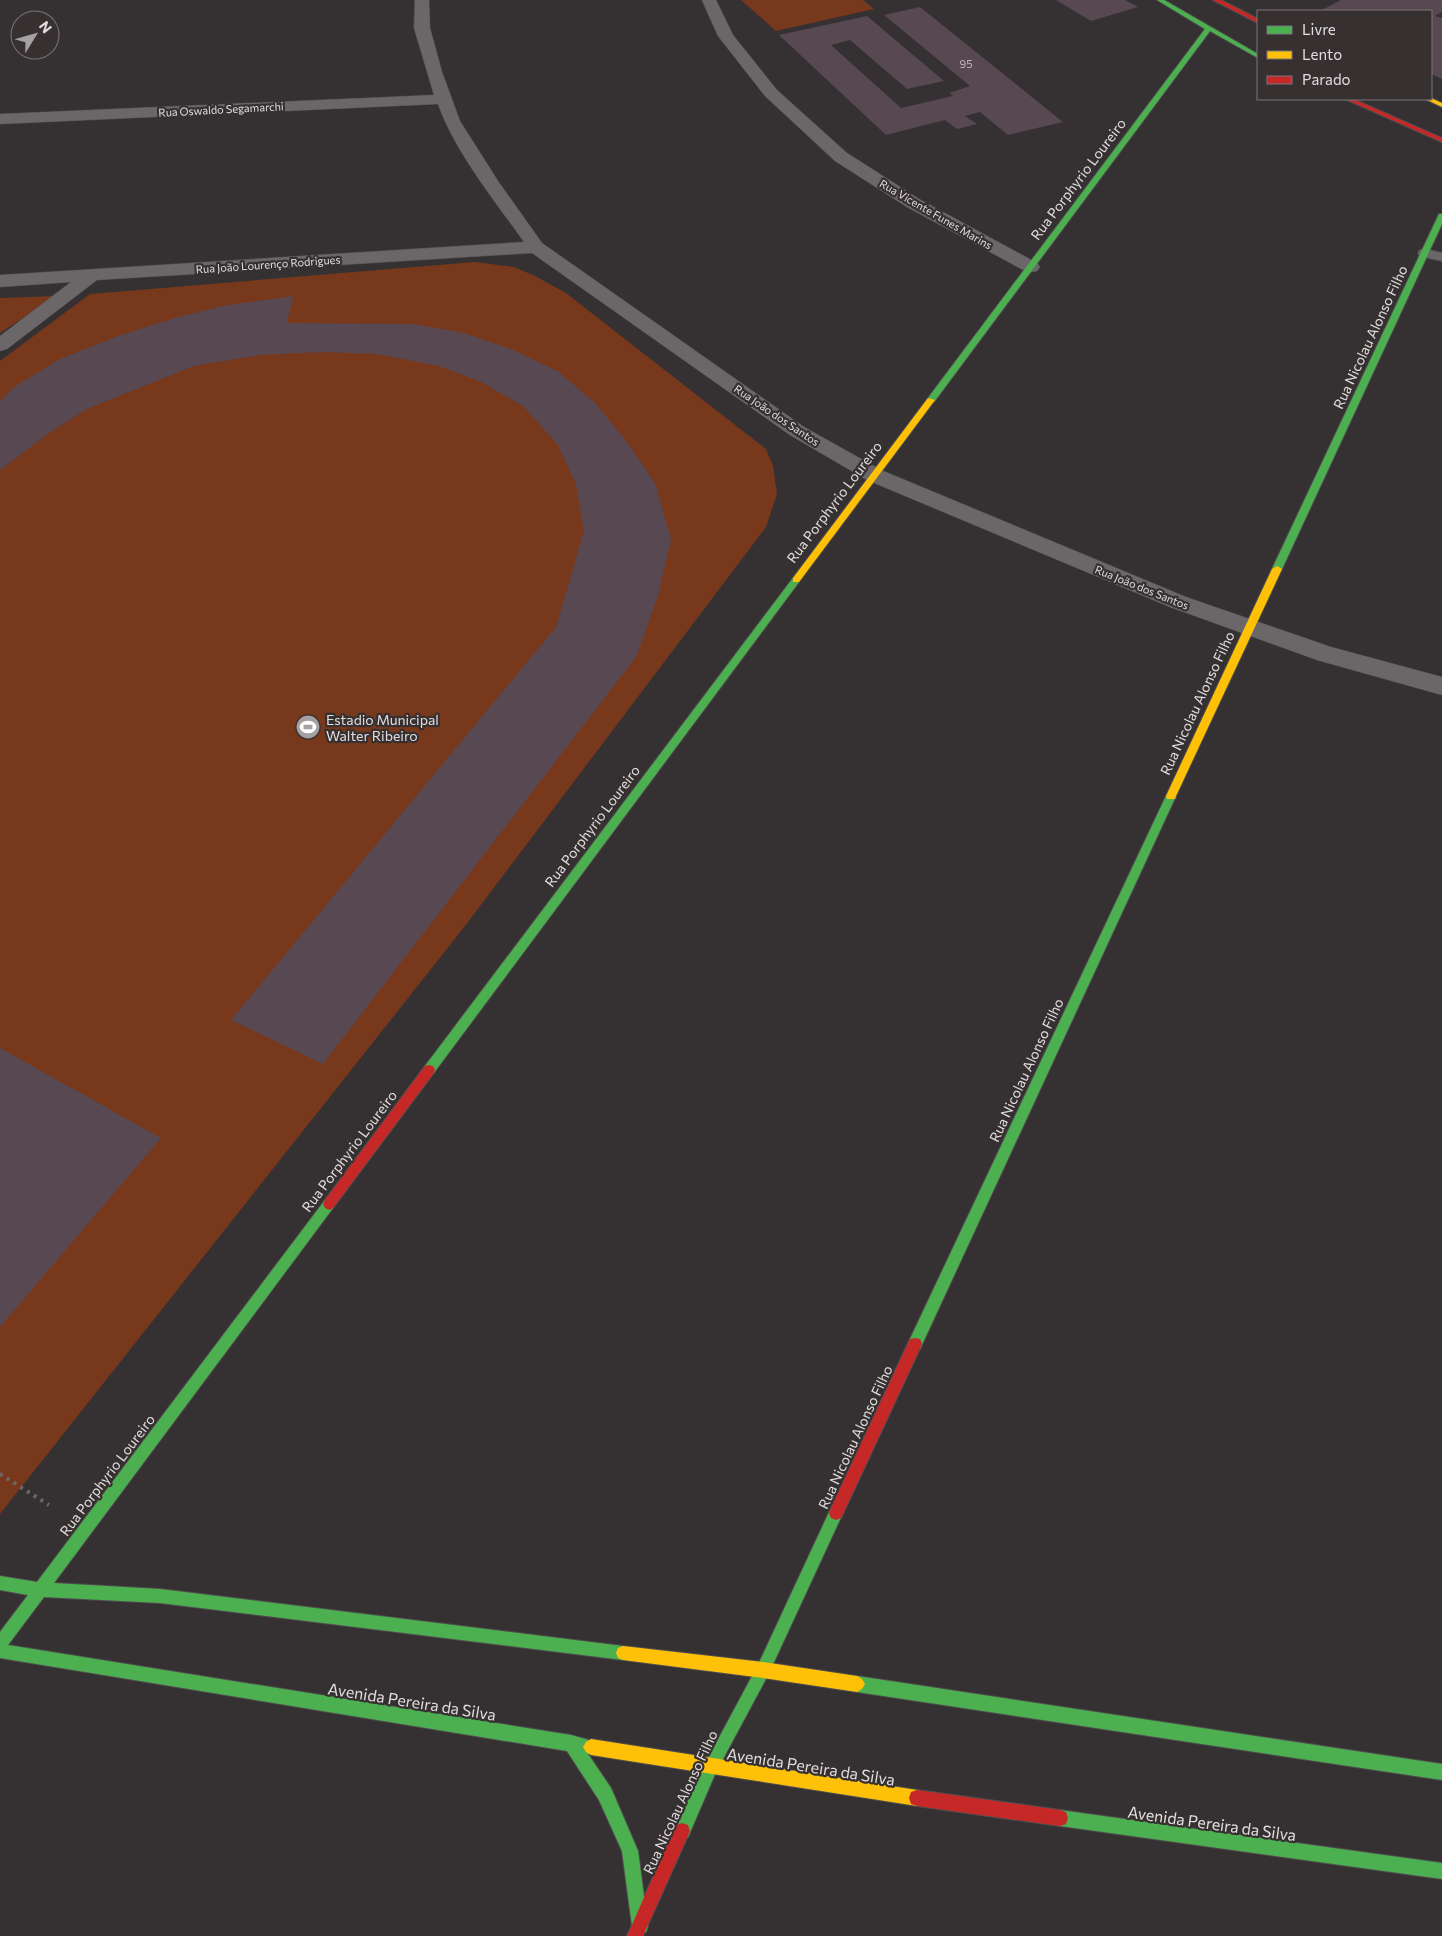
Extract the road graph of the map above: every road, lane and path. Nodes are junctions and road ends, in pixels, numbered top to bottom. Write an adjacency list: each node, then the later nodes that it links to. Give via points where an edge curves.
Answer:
1 (422, 0): 8 (street, Rua João dos Santos, via 422,28)
2 (710, 0): 18 (street, Rua Vicente Funes Marins, via 726,36 771,93 841,157 913,203)
3 (1160, 0): 6 (street)
4 (1216, 0): 5 (street)
5 (1257, 20)
6 (1209, 28): 7 (street); 18 (street, Rua Porphyrio Loureiro)
7 (1257, 55)
8 (443, 99): 12 (street, Rua Oswaldo Segamarchi); 15 (street, Rua João dos Santos, via 452,121 490,182)
9 (1350, 100): 13 (street)
10 (1430, 100): 11 (street)
11 (1442, 105)
12 (0, 119)
13 (1442, 140)
14 (1442, 216): 16 (street, Rua Nicolau Alonso Filho)
15 (536, 247): 19 (street, Rua João Lourenço Rodrigues); 22 (street, Rua João dos Santos, via 796,431)
16 (1426, 253): 17 (lane); 23 (street, Rua Nicolau Alonso Filho)
17 (1442, 257)
18 (1031, 267): 22 (street, Rua Porphyrio Loureiro)
19 (92, 275): 20 (street, Rua João Lourenço Rodrigues); 21 (street)
20 (0, 281)
21 (0, 345)
22 (874, 475): 23 (street, Rua João dos Santos, via 1169,599); 26 (street, Rua Porphyrio Loureiro)
23 (1249, 628): 24 (street, Rua João dos Santos, via 1325,654); 31 (street, Rua Nicolau Alonso Filho)
24 (1442, 686)
25 (0, 1474): 26 (path)
26 (86, 1529): 28 (street, Rua Porphyrio Loureiro)
27 (0, 1583): 28 (street)
28 (40, 1590): 29 (street, Rua Porphyrio Loureiro); 31 (street, via 160,1596)
29 (0, 1644)
30 (0, 1651): 32 (street, Avenida Pereira da Silva)
31 (763, 1670): 33 (street, Rua Nicolau Alonso Filho); 34 (street)
32 (571, 1743): 33 (street, Avenida Pereira da Silva); 36 (street, via 605,1794 630,1851)
33 (711, 1767): 35 (street, Avenida Pereira da Silva); 36 (street, Rua Nicolau Alonso Filho)
34 (1442, 1772)
35 (1442, 1871)
36 (637, 1931)

